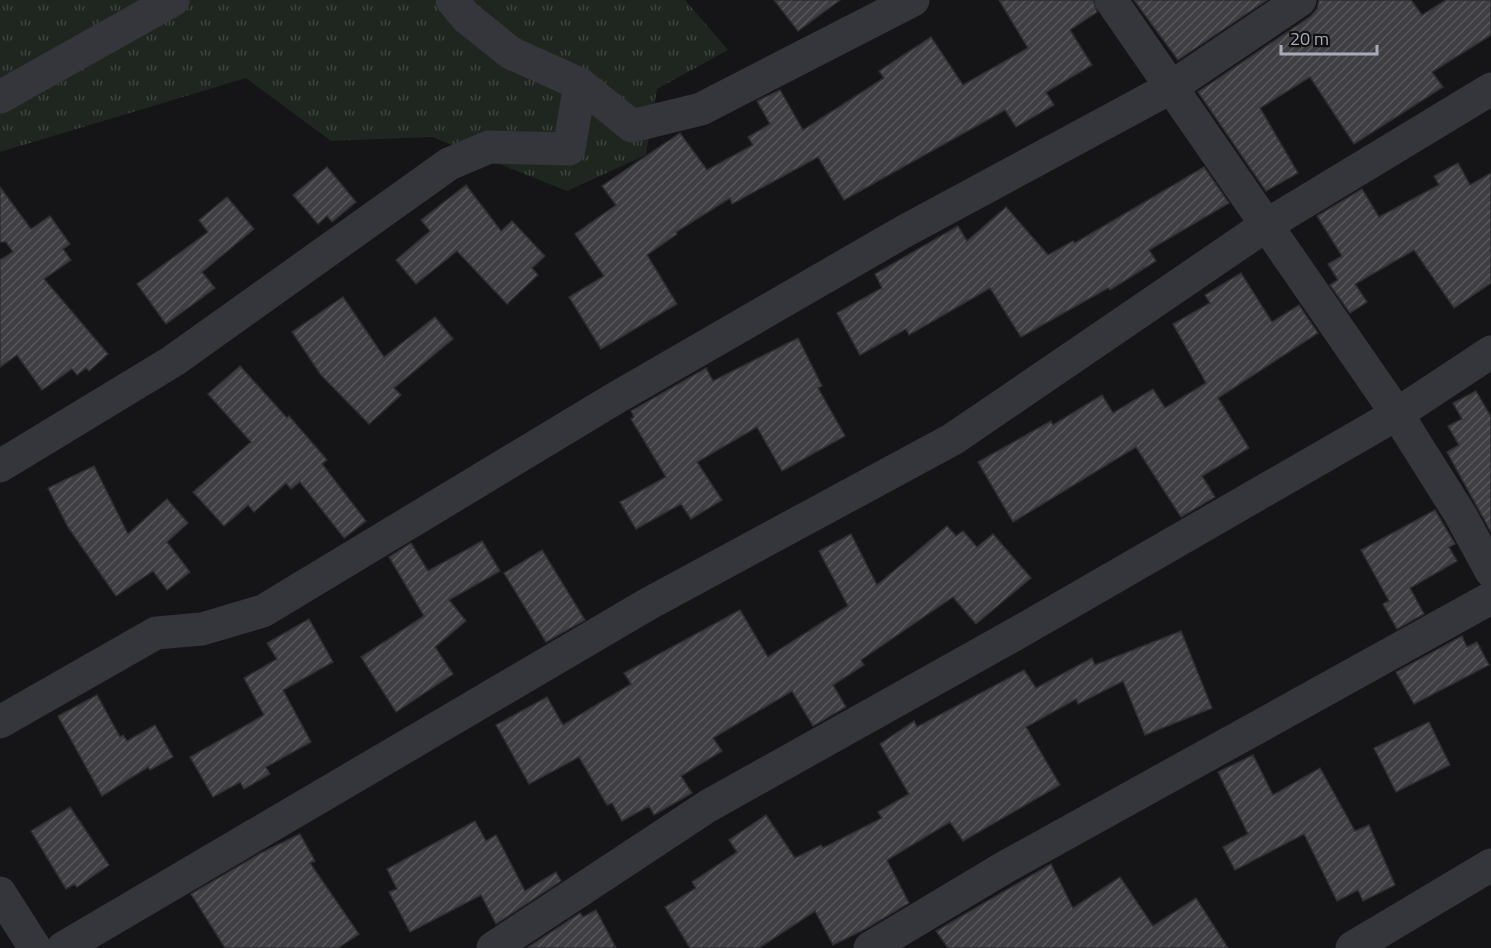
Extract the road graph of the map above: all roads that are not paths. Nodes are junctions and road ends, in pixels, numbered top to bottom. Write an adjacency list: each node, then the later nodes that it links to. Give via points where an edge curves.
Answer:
1 (172, 0): 9 (street)
2 (452, 0): 6 (street, via 466,17 512,53)
3 (913, 0): 6 (street, via 701,109 632,126)
4 (1111, 0): 7 (street)
5 (1300, 0): 7 (street)
6 (580, 84): 13 (street, via 569,149 489,147 449,164 173,361)
7 (1170, 88): 10 (street); 16 (street, via 892,238 614,399 263,611 202,629 156,633)
8 (1491, 89): 10 (street)
9 (0, 97)
10 (1265, 226): 12 (street, via 1297,266); 20 (street, via 953,439 648,604)
11 (1491, 352): 12 (street)
12 (1397, 414): 14 (street); 21 (street, via 708,806)
13 (0, 466)
14 (1491, 571)
15 (1491, 598): 22 (street, via 1007,866)
16 (0, 722)
17 (1491, 865): 23 (street)
18 (0, 893): 19 (street)
19 (35, 948)
20 (63, 948)
21 (493, 948)
22 (870, 948)
23 (1352, 948)

